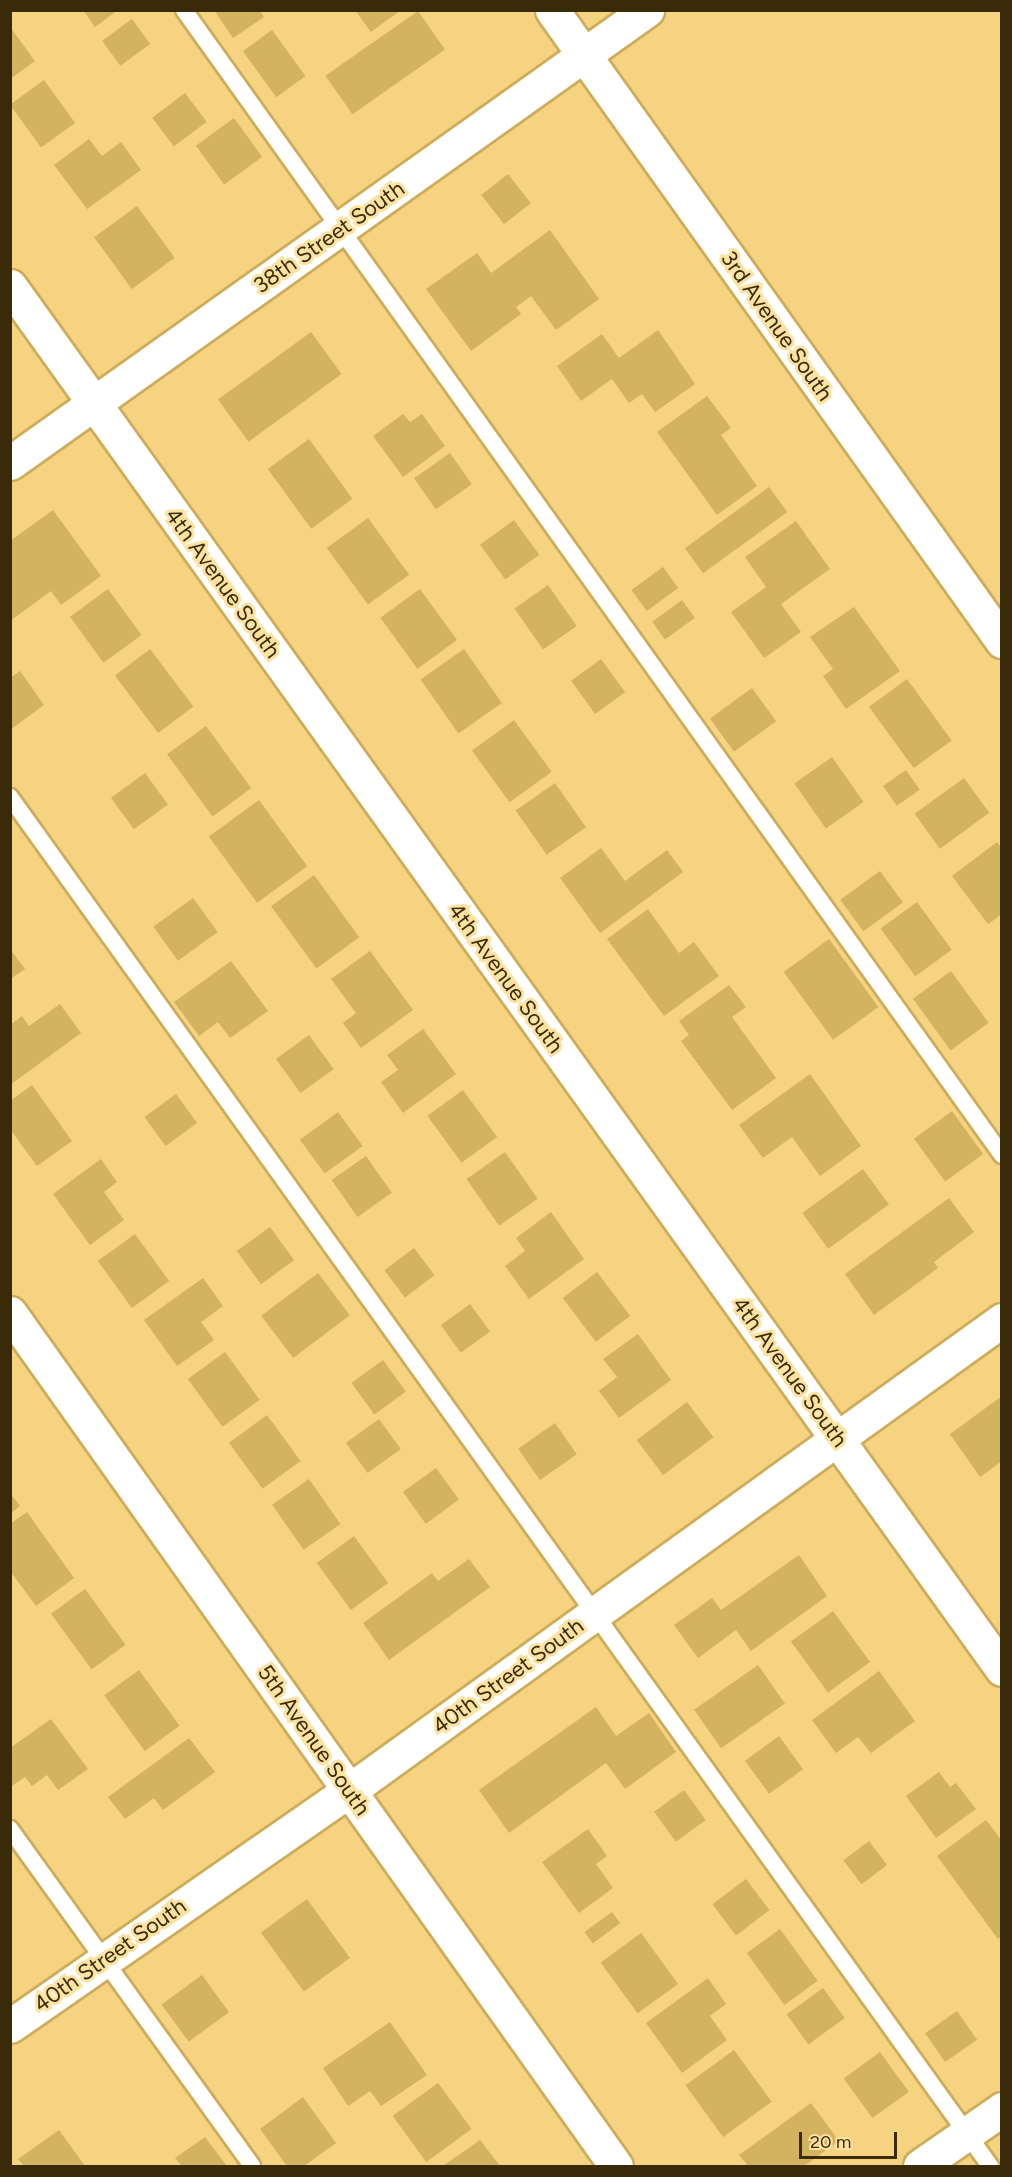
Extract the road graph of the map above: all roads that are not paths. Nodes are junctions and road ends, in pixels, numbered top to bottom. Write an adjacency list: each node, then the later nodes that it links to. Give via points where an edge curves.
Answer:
1 (184, 10): 5 (lane)
2 (552, 10): 4 (street, 3rd Avenue South)
3 (647, 10): 4 (street, 38th Street South)
4 (585, 55): 5 (street, 38th Street South); 9 (street, 3rd Avenue South)
5 (340, 228): 7 (street, 38th Street South); 11 (lane)
6 (10, 286): 7 (street, 4th Avenue South)
7 (94, 403): 8 (street, 38th Street South); 14 (street, 4th Avenue South)
8 (10, 463)
9 (1002, 641)
10 (10, 797): 15 (lane)
11 (1002, 1155)
12 (10, 1313): 17 (street, 5th Avenue South)
13 (1002, 1320): 14 (street, 40th Street South)
14 (837, 1439): 15 (street, 40th Street South); 16 (street, 4th Avenue South)
15 (594, 1614): 17 (street, 40th Street South); 22 (lane)
16 (1002, 1670)
17 (350, 1790): 19 (street, 40th Street South); 24 (street, 5th Avenue South)
18 (10, 1829): 19 (lane)
19 (103, 1958): 20 (street, 40th Street South); 23 (lane)
20 (10, 2025)
21 (1002, 2109): 22 (street)
22 (966, 2134): 25 (street); 26 (lane)
23 (252, 2166)
24 (616, 2166)
25 (920, 2166)
26 (990, 2166)

